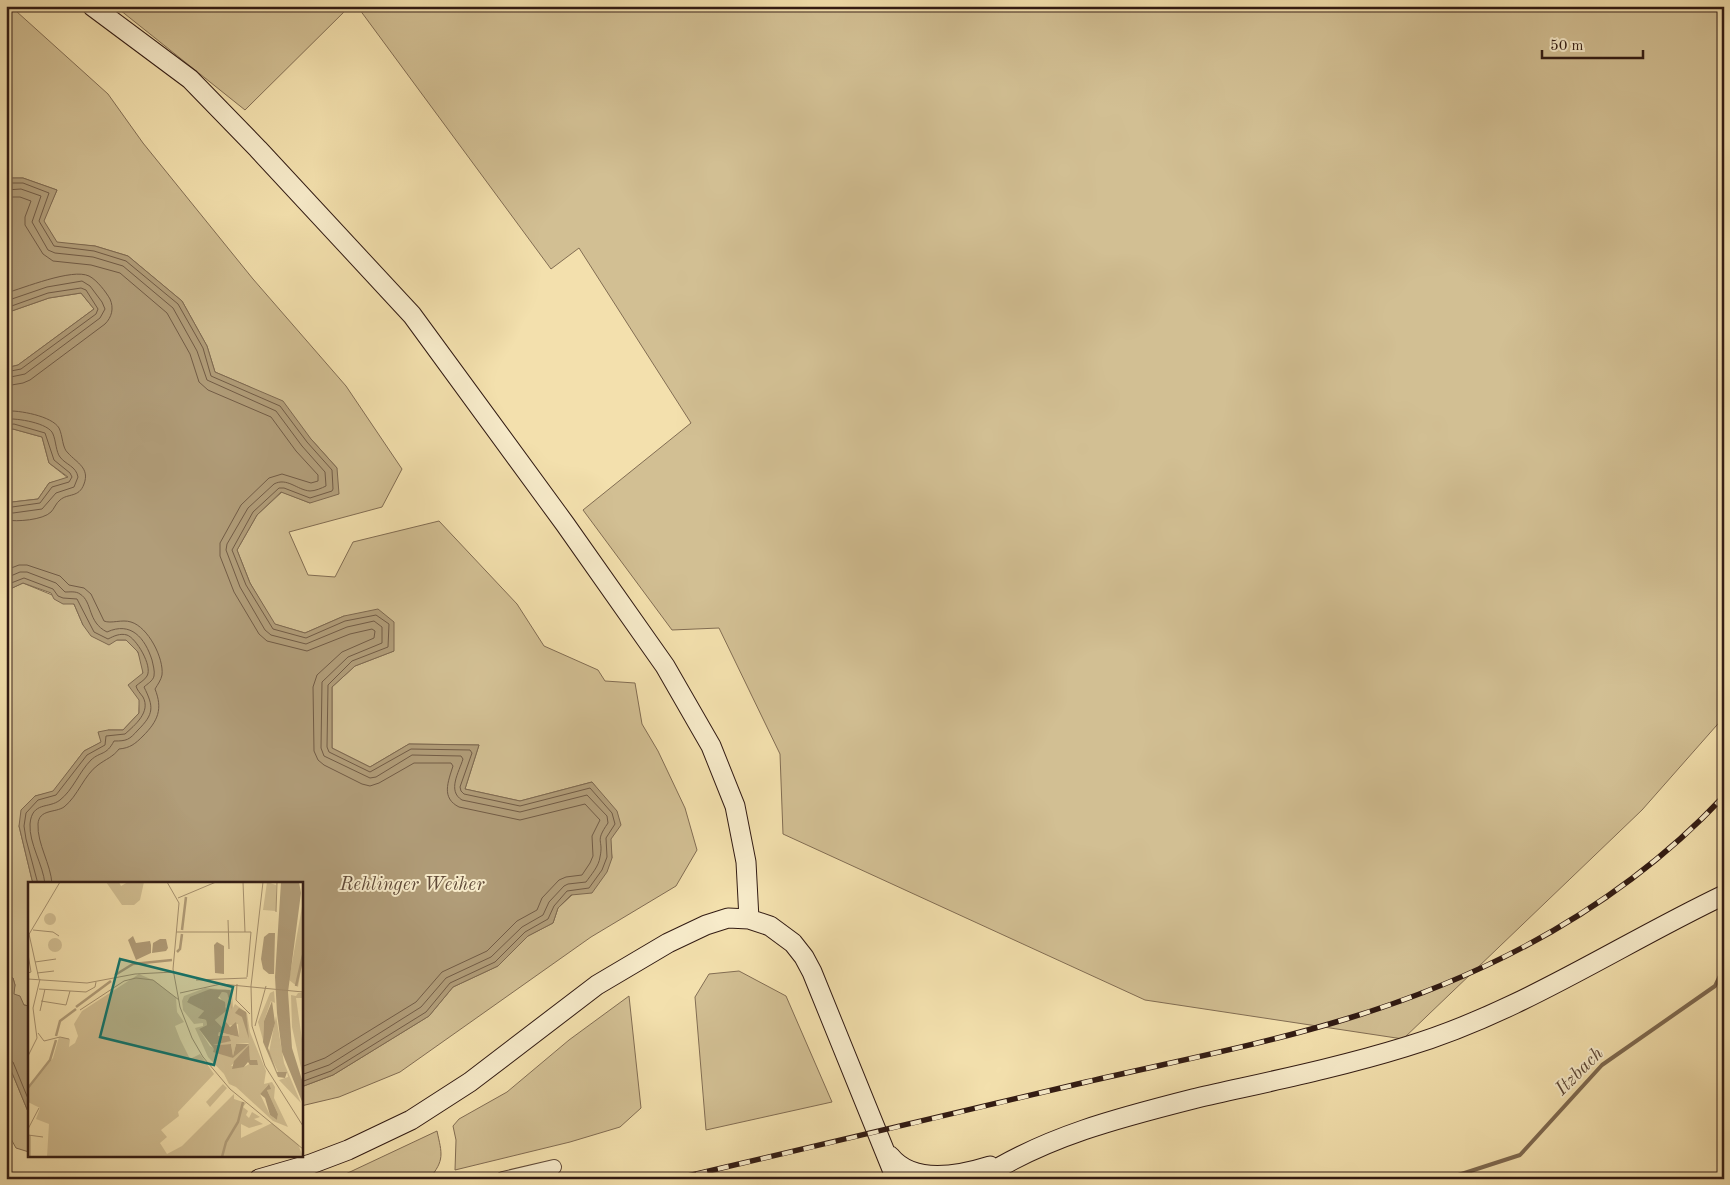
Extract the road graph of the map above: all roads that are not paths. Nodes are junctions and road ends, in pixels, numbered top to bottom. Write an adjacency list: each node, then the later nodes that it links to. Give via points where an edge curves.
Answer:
1 (92, 6): 3 (main road, via 190,80 412,315 559,516 665,666 711,746 735,806 746,862)
2 (1724, 895): 5 (main road, via 1562,981 1457,1029 1349,1062 1133,1114 1084,1129)
3 (750, 919): 4 (main road, via 770,926 793,943 804,957); 7 (main road, via 728,918 706,925 668,943 597,985 470,1082 411,1120 348,1150)
4 (882, 1144): 5 (main road, via 905,1172 921,1177 961,1176); 9 (main road)
5 (1015, 1159): 10 (main road)
6 (554, 1167): 8 (street)
7 (259, 1179)
8 (503, 1179)
9 (896, 1179)
10 (980, 1179)

